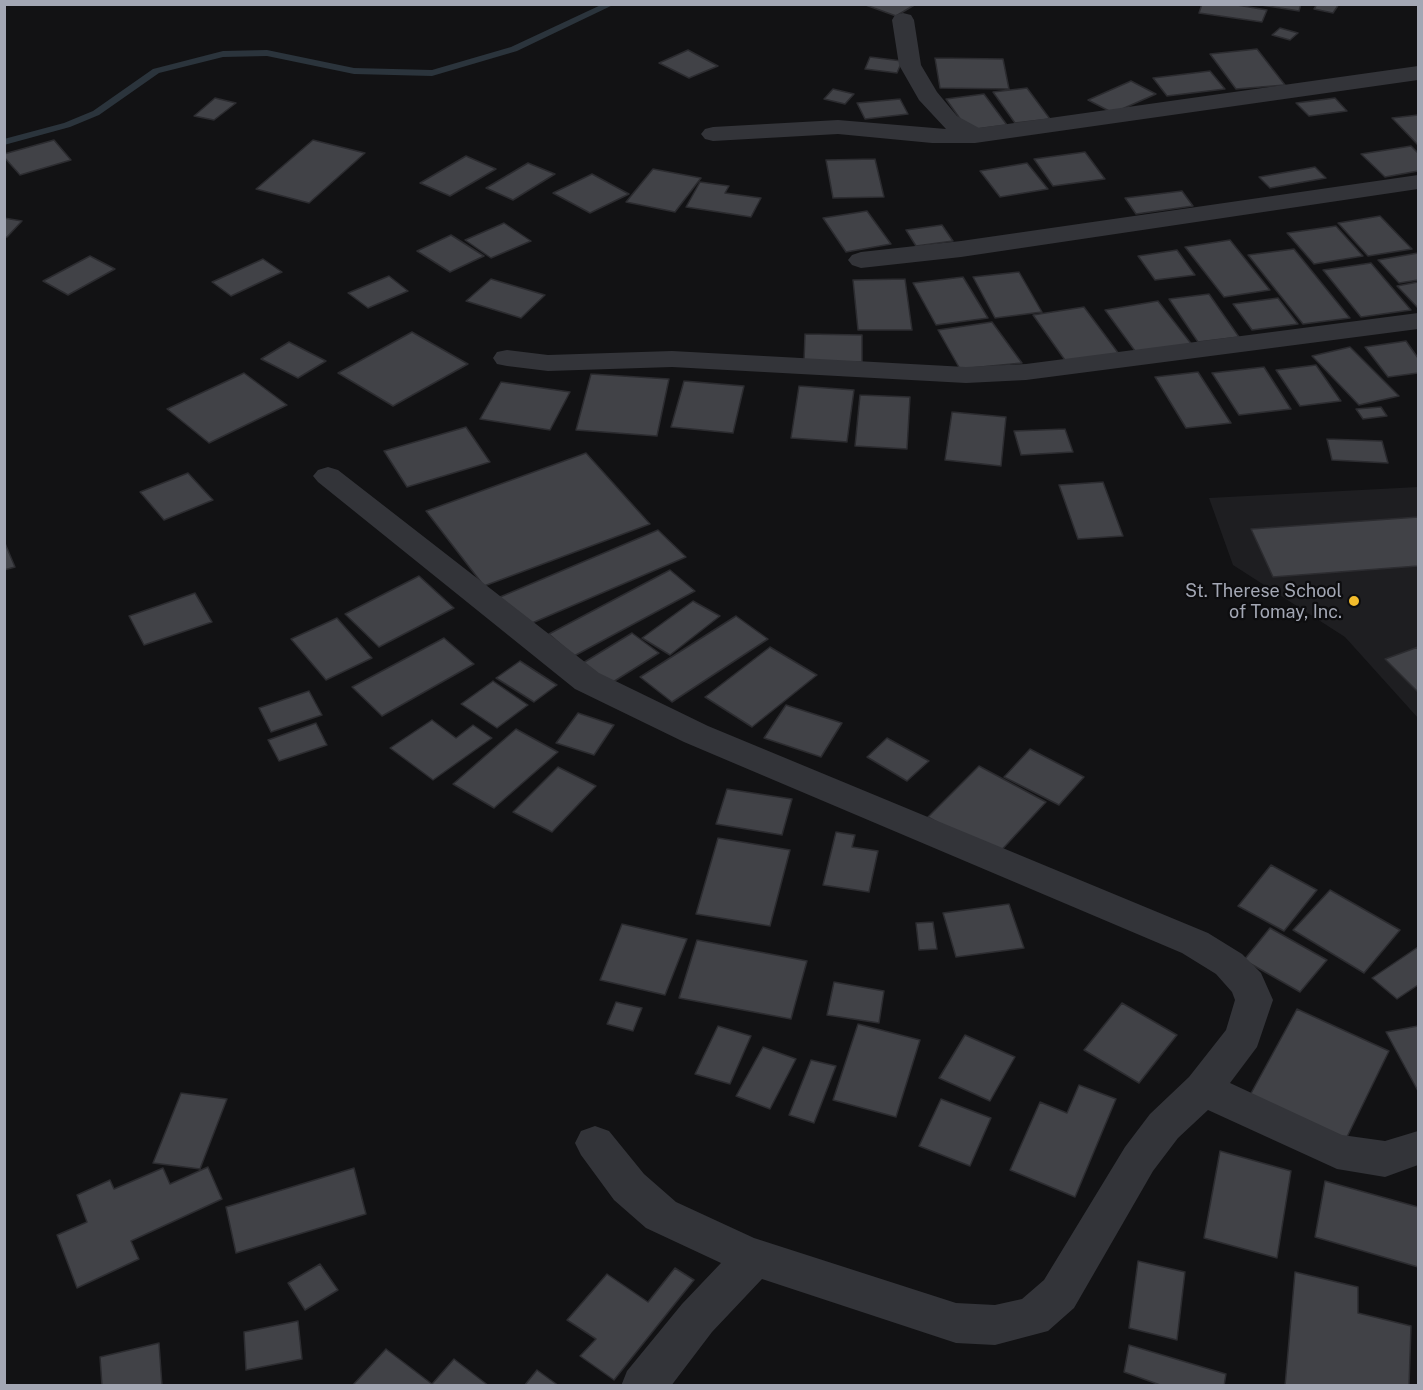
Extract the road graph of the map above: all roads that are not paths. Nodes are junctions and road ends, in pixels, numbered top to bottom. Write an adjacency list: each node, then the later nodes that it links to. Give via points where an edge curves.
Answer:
1 (903, 20): 4 (street, via 910,64 927,95 949,121)
2 (1419, 73): 4 (street)
3 (713, 134): 4 (street, via 849,128)
4 (975, 136)
5 (1419, 182): 6 (street)
6 (861, 260)
7 (1419, 321): 8 (street, via 1026,372 966,375 672,359 548,363)
8 (507, 358)
9 (328, 476): 10 (street, via 587,681 696,734 1195,943 1229,964 1248,984 1254,1000 1243,1036)
10 (1203, 1089): 12 (street, via 1337,1152 1385,1159); 13 (street, via 1164,1126 1139,1159 1059,1294 1033,1317 995,1325 956,1323)
11 (595, 1143): 13 (street, via 629,1187 661,1215)
12 (1419, 1148)
13 (755, 1257): 14 (street, via 697,1318)
14 (643, 1386)

